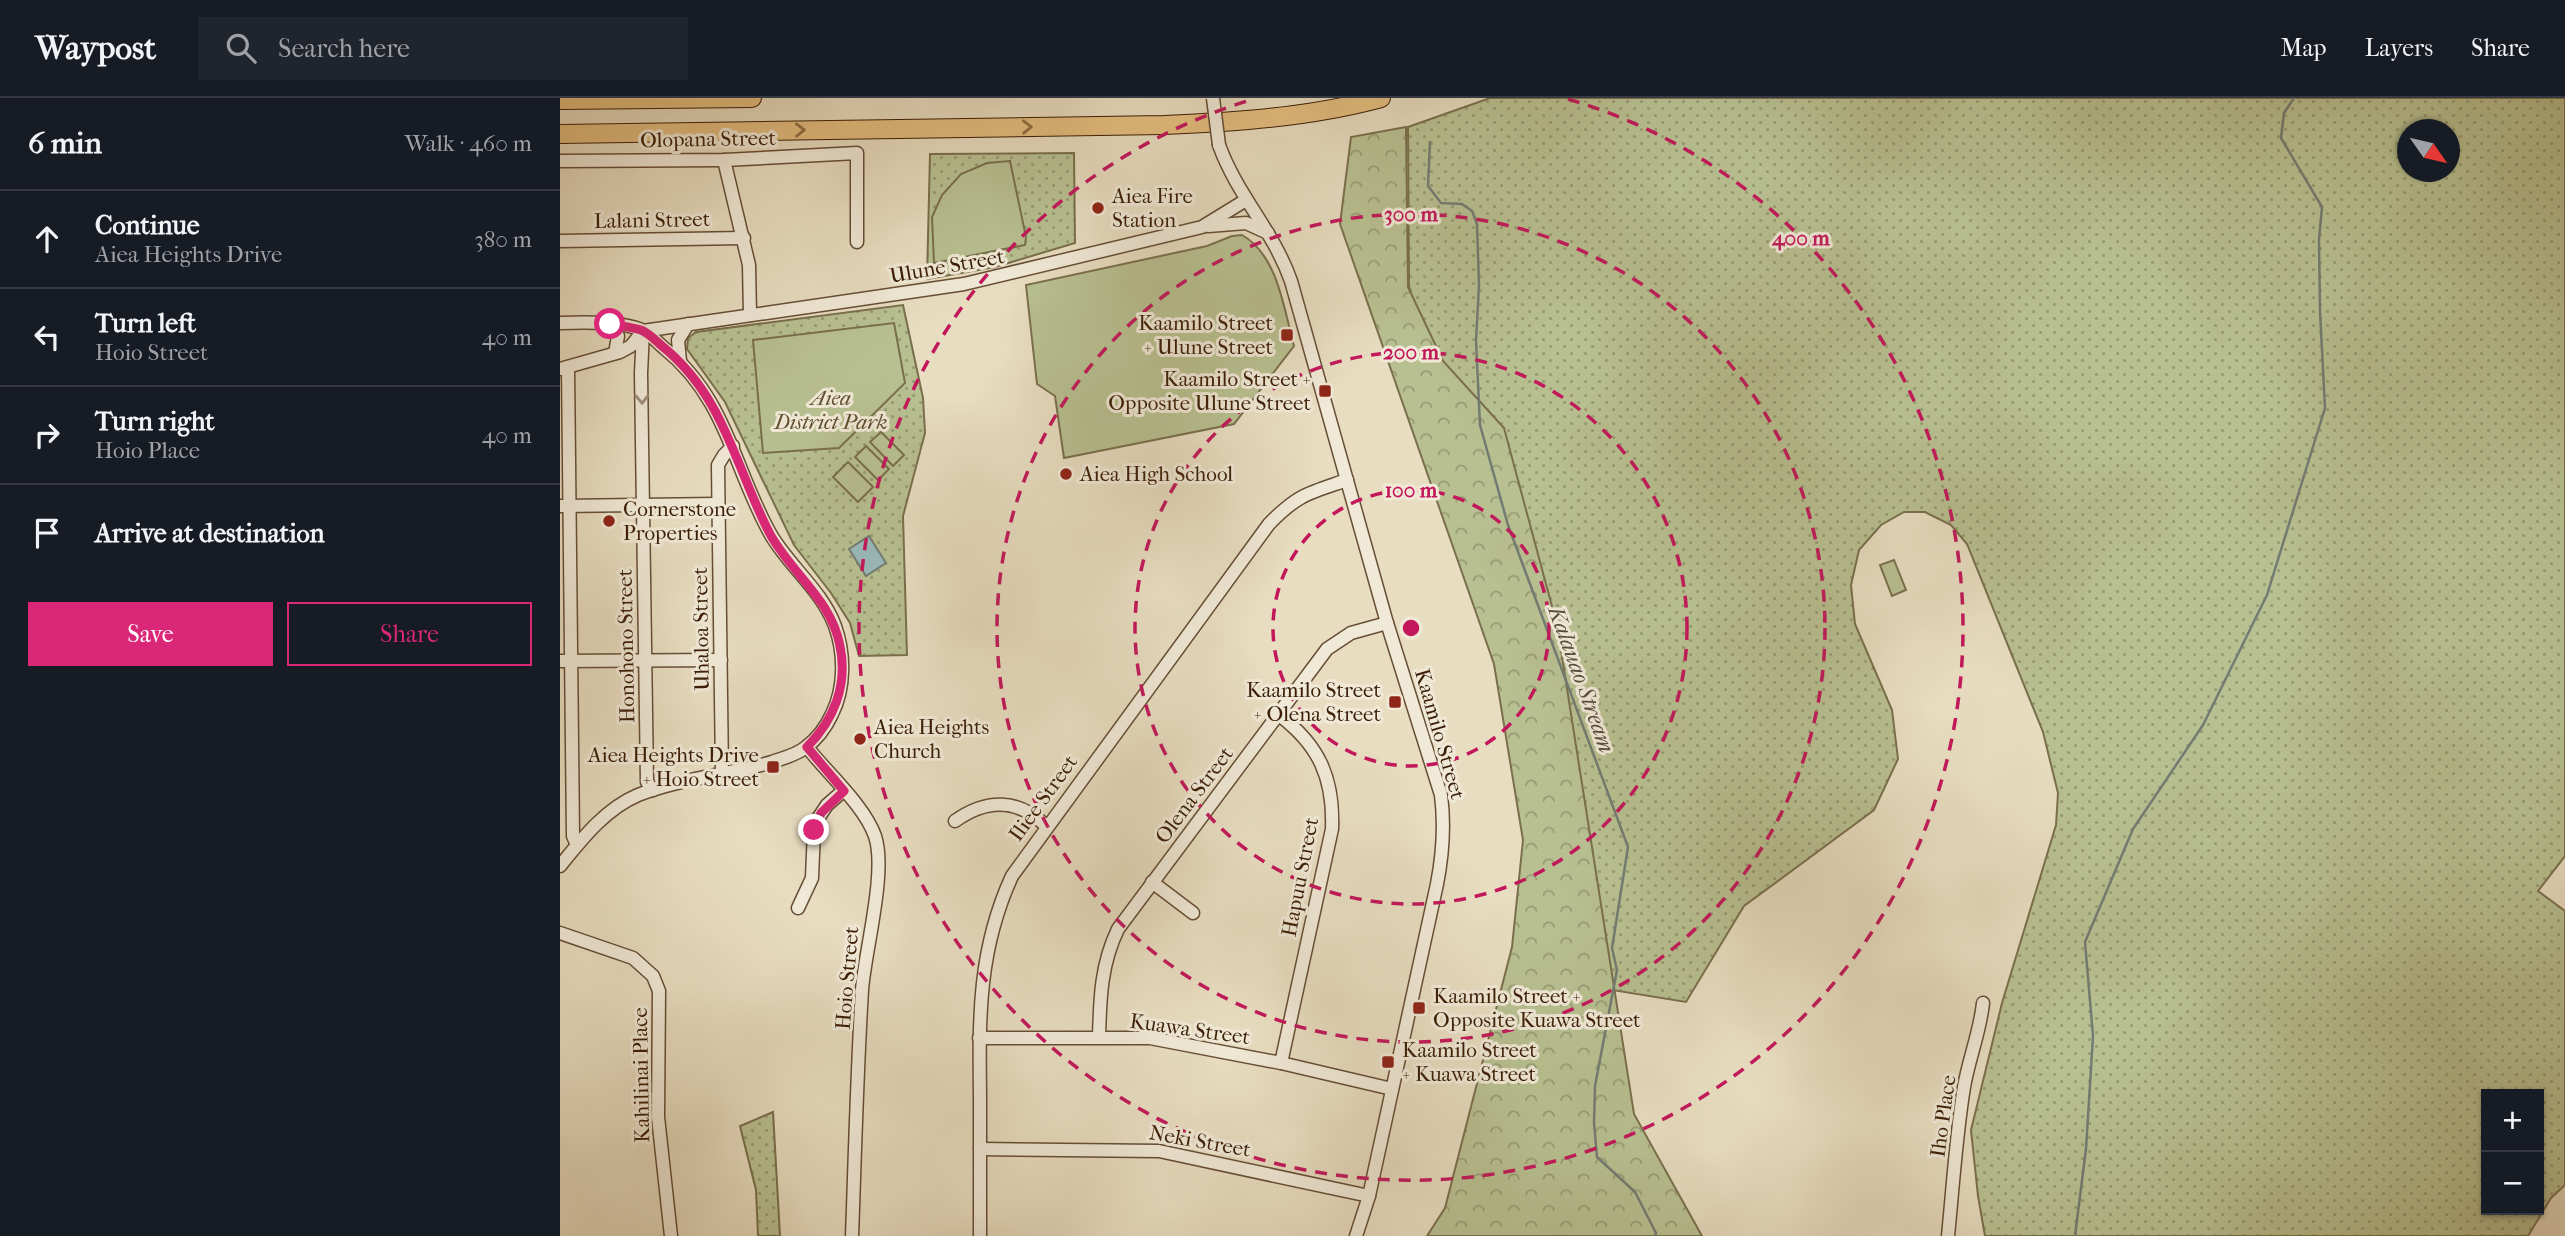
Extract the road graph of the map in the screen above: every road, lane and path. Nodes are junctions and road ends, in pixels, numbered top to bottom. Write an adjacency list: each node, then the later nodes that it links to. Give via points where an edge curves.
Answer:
1 (752, 98): 4 (highway)
2 (1213, 98): 8 (street, Kaamilo Street, bridge, via 1219,145)
3 (1381, 98): 5 (highway, one-way to 3, via 1164,125 1249,119)
4 (560, 100)
5 (560, 134)
6 (724, 160): 7 (street, Olopana Street); 11 (street); 13 (street, Olopana Street, via 857,153)
7 (560, 162)
8 (1246, 200): 9 (street, Ulune Street); 10 (street, Kaamilo Street)
9 (1202, 227): 10 (street, via 1246,223); 14 (street, Ulune Street, via 964,285)
10 (1271, 235): 24 (street, Kaamilo Street, via 1291,281)
11 (744, 238): 12 (street, Lalani Street); 14 (street)
12 (560, 241)
13 (858, 242)
14 (750, 314): 17 (street, Ulune Street)
15 (560, 323): 16 (street)
16 (610, 324): 18 (street); 19 (street, via 618,336)
17 (688, 324): 18 (street, Ulune Street); 20 (street, via 678,340)
18 (643, 331): 19 (street, via 631,346); 20 (street); 22 (street, Honohono Street)
19 (618, 352): 21 (street); 22 (street, via 634,358)
20 (680, 361): 23 (street, via 709,399)
21 (564, 368): 27 (street)
22 (641, 373): 26 (street, Honohono Street, one-way to 26)
23 (733, 446): 25 (street, Uhaloa Street, via 719,465); 33 (street, via 771,535 827,610 840,647 838,698 823,731)
24 (1347, 480): 28 (street, Kaamilo Street); 38 (street, Iliee Street, via 1306,493 1269,524)
25 (718, 504): 26 (street); 29 (street, Uhaloa Street)
26 (643, 505): 27 (street); 31 (street, Honohono Street)
27 (564, 506): 30 (street)
28 (1387, 622): 32 (street, Olena Street, via 1351,633 1327,649); 49 (street, Kaamilo Street, via 1441,795 1444,819 1437,884)
29 (721, 660): 31 (street); 34 (street, Uhaloa Street)
30 (565, 661): 31 (street); 39 (street)
31 (646, 661): 35 (street, Honohono Street, via 647,782)
32 (1279, 715): 41 (street, Olena Street); 48 (street, Hapuu Street, via 1297,728 1318,755 1333,807)
33 (807, 747): 34 (street, via 760,766); 36 (street, Hoio Street)
34 (722, 774): 35 (street)
35 (653, 790): 39 (street, via 609,813)
36 (844, 791): 42 (street, via 817,820 813,878); 53 (street, Hoio Street, via 875,836 878,856 862,987)
37 (954, 821): 38 (street, via 983,806 1001,804 1019,807)
38 (1046, 826): 47 (street, Iliee Street, via 1012,876 993,924 985,957)
39 (577, 845): 40 (street)
40 (560, 866)
41 (1152, 882): 43 (street); 46 (street, Olena Street, via 1107,950)
42 (798, 908)
43 (1194, 913)
44 (560, 933): 52 (street, Kahilinai Place, via 633,958 653,976 659,991 658,1117)
45 (1983, 1003): 56 (street, Iho Place, via 1963,1096)
46 (1099, 1037): 47 (street, Kuawa Street); 48 (street, Kuawa Street, via 1161,1039)
47 (979, 1038): 50 (street, Iliee Street)
48 (1281, 1063): 49 (street, Kuawa Street)
49 (1392, 1089): 51 (street, Kaamilo Street)
50 (980, 1149): 51 (street, Neki Street, via 1159,1151); 54 (street, Iliee Street)
51 (1369, 1196): 55 (street, Kaamilo Street)
52 (671, 1236)
53 (852, 1236)
54 (980, 1236)
55 (1356, 1236)
56 (1948, 1236)

